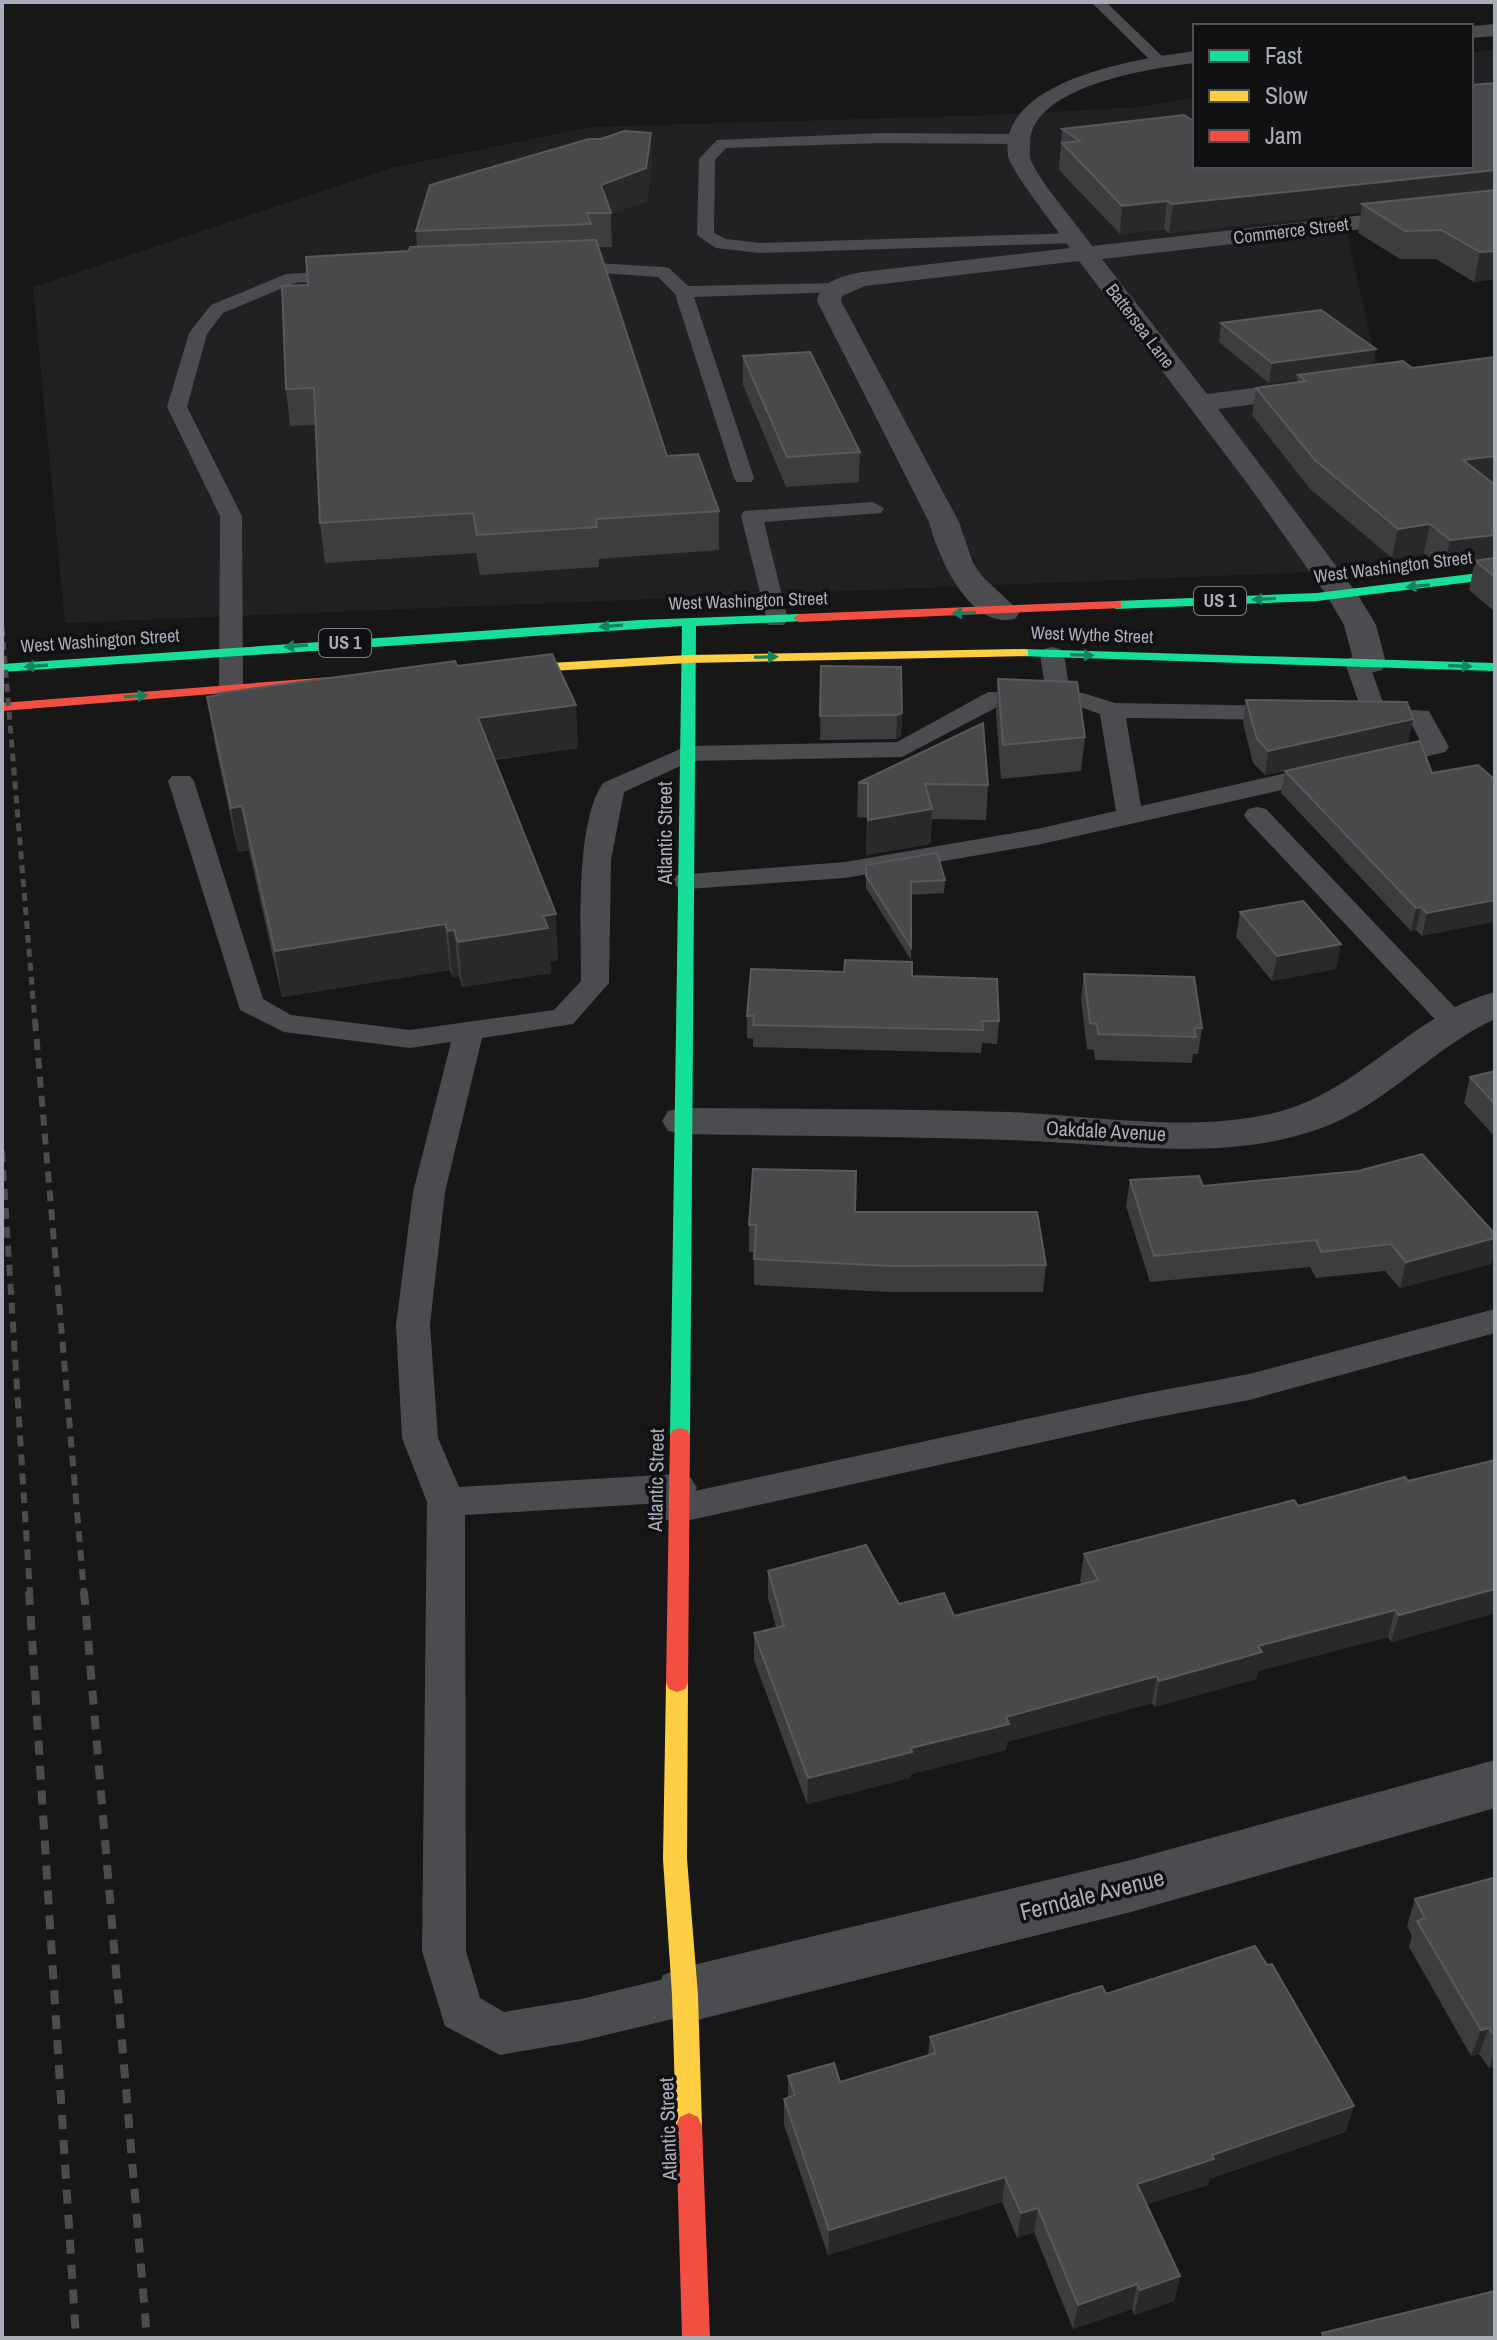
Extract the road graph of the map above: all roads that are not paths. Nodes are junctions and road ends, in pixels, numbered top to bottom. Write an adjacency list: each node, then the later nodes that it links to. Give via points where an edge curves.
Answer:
1 (1098, 2): 5 (lane)
2 (1495, 30): 3 (street)
3 (1473, 32)
4 (1193, 57): 5 (street)
5 (1159, 61): 6 (street, via 1100,74 1048,100 1032,114)
6 (1018, 139): 8 (street, Battersea Lane, via 1019,159); 8 (lane, via 722,143 707,159 705,235 722,244 760,248)
7 (1495, 207): 8 (street, Commerce Street)
8 (1082, 247): 11 (street, Commerce Street, via 862,279); 14 (street, Battersea Lane)
9 (538, 267): 12 (lane, via 663,272)
10 (369, 274): 22 (lane, via 292,278 217,309 198,333 177,407 231,516)
11 (838, 287): 12 (lane); 19 (street, via 829,301 944,522 952,558 965,578)
12 (683, 292): 15 (lane)
13 (1339, 384): 14 (street)
14 (1199, 403): 18 (street, Battersea Lane)
15 (744, 478)
16 (873, 508): 20 (lane, via 752,516)
17 (1495, 575): 18 (main road, West Washington Street / US 1, one-way to 18)
18 (1342, 595): 19 (main road, West Washington Street / US 1, one-way to 19); 25 (street, Battersea Lane, via 1360,625)
19 (1004, 612): 20 (main road, West Washington Street / US 1, one-way to 20)
20 (776, 620): 21 (main road, West Washington Street / US 1)
21 (689, 623): 22 (main road, West Washington Street / US 1, one-way to 22); 24 (main road, Atlantic Street)
22 (233, 650): 27 (main road, West Washington Street / US 1, one-way to 27); 30 (lane)
23 (1052, 654): 24 (main road, West Wythe Street, one-way to 23); 25 (main road, West Wythe Street, one-way to 25); 31 (lane)
24 (688, 659): 28 (main road); 37 (main road, Atlantic Street)
25 (1364, 663): 26 (main road, West Wythe Street, one-way to 26); 36 (lane)
26 (1495, 667)
27 (2, 668)
28 (478, 671)
29 (355, 679): 30 (main road, US 1)
30 (231, 689): 32 (main road, US 1, one-way to 30)
31 (1059, 699): 33 (lane); 37 (lane, via 997,697 902,749)
32 (2, 707)
33 (1112, 710): 34 (lane); 40 (lane)
34 (1313, 714)
35 (1344, 714): 36 (lane)
36 (1375, 715): 40 (lane, via 1420,716 1436,747)
37 (687, 754): 41 (main road, Atlantic Street); 44 (lane, via 612,788 597,846 595,983 563,1018)
38 (181, 781): 44 (lane, via 250,1004 284,1023 410,1039)
39 (1257, 815): 43 (lane)
40 (1130, 816): 41 (lane, via 845,870)
41 (687, 881): 45 (main road, Atlantic Street)
42 (1495, 1004): 43 (street, Oakdale Avenue)
43 (1455, 1024): 45 (street, Oakdale Avenue, via 1356,1097 1309,1117 1252,1130 1190,1135 1010,1126)
44 (469, 1030): 48 (lane, via 429,1192 413,1325 420,1438)
45 (683, 1121): 47 (main road, Atlantic Street)
46 (1495, 1321): 47 (lane, via 1249,1387)
47 (677, 1499): 48 (lane); 50 (main road, Atlantic Street, via 675,1859)
48 (446, 1502): 50 (lane, via 444,1951 461,2011 500,2034)
49 (1495, 1784): 50 (street, Ferndale Avenue, via 1131,1886)
50 (685, 1995): 51 (main road, Atlantic Street)
51 (696, 2338)

